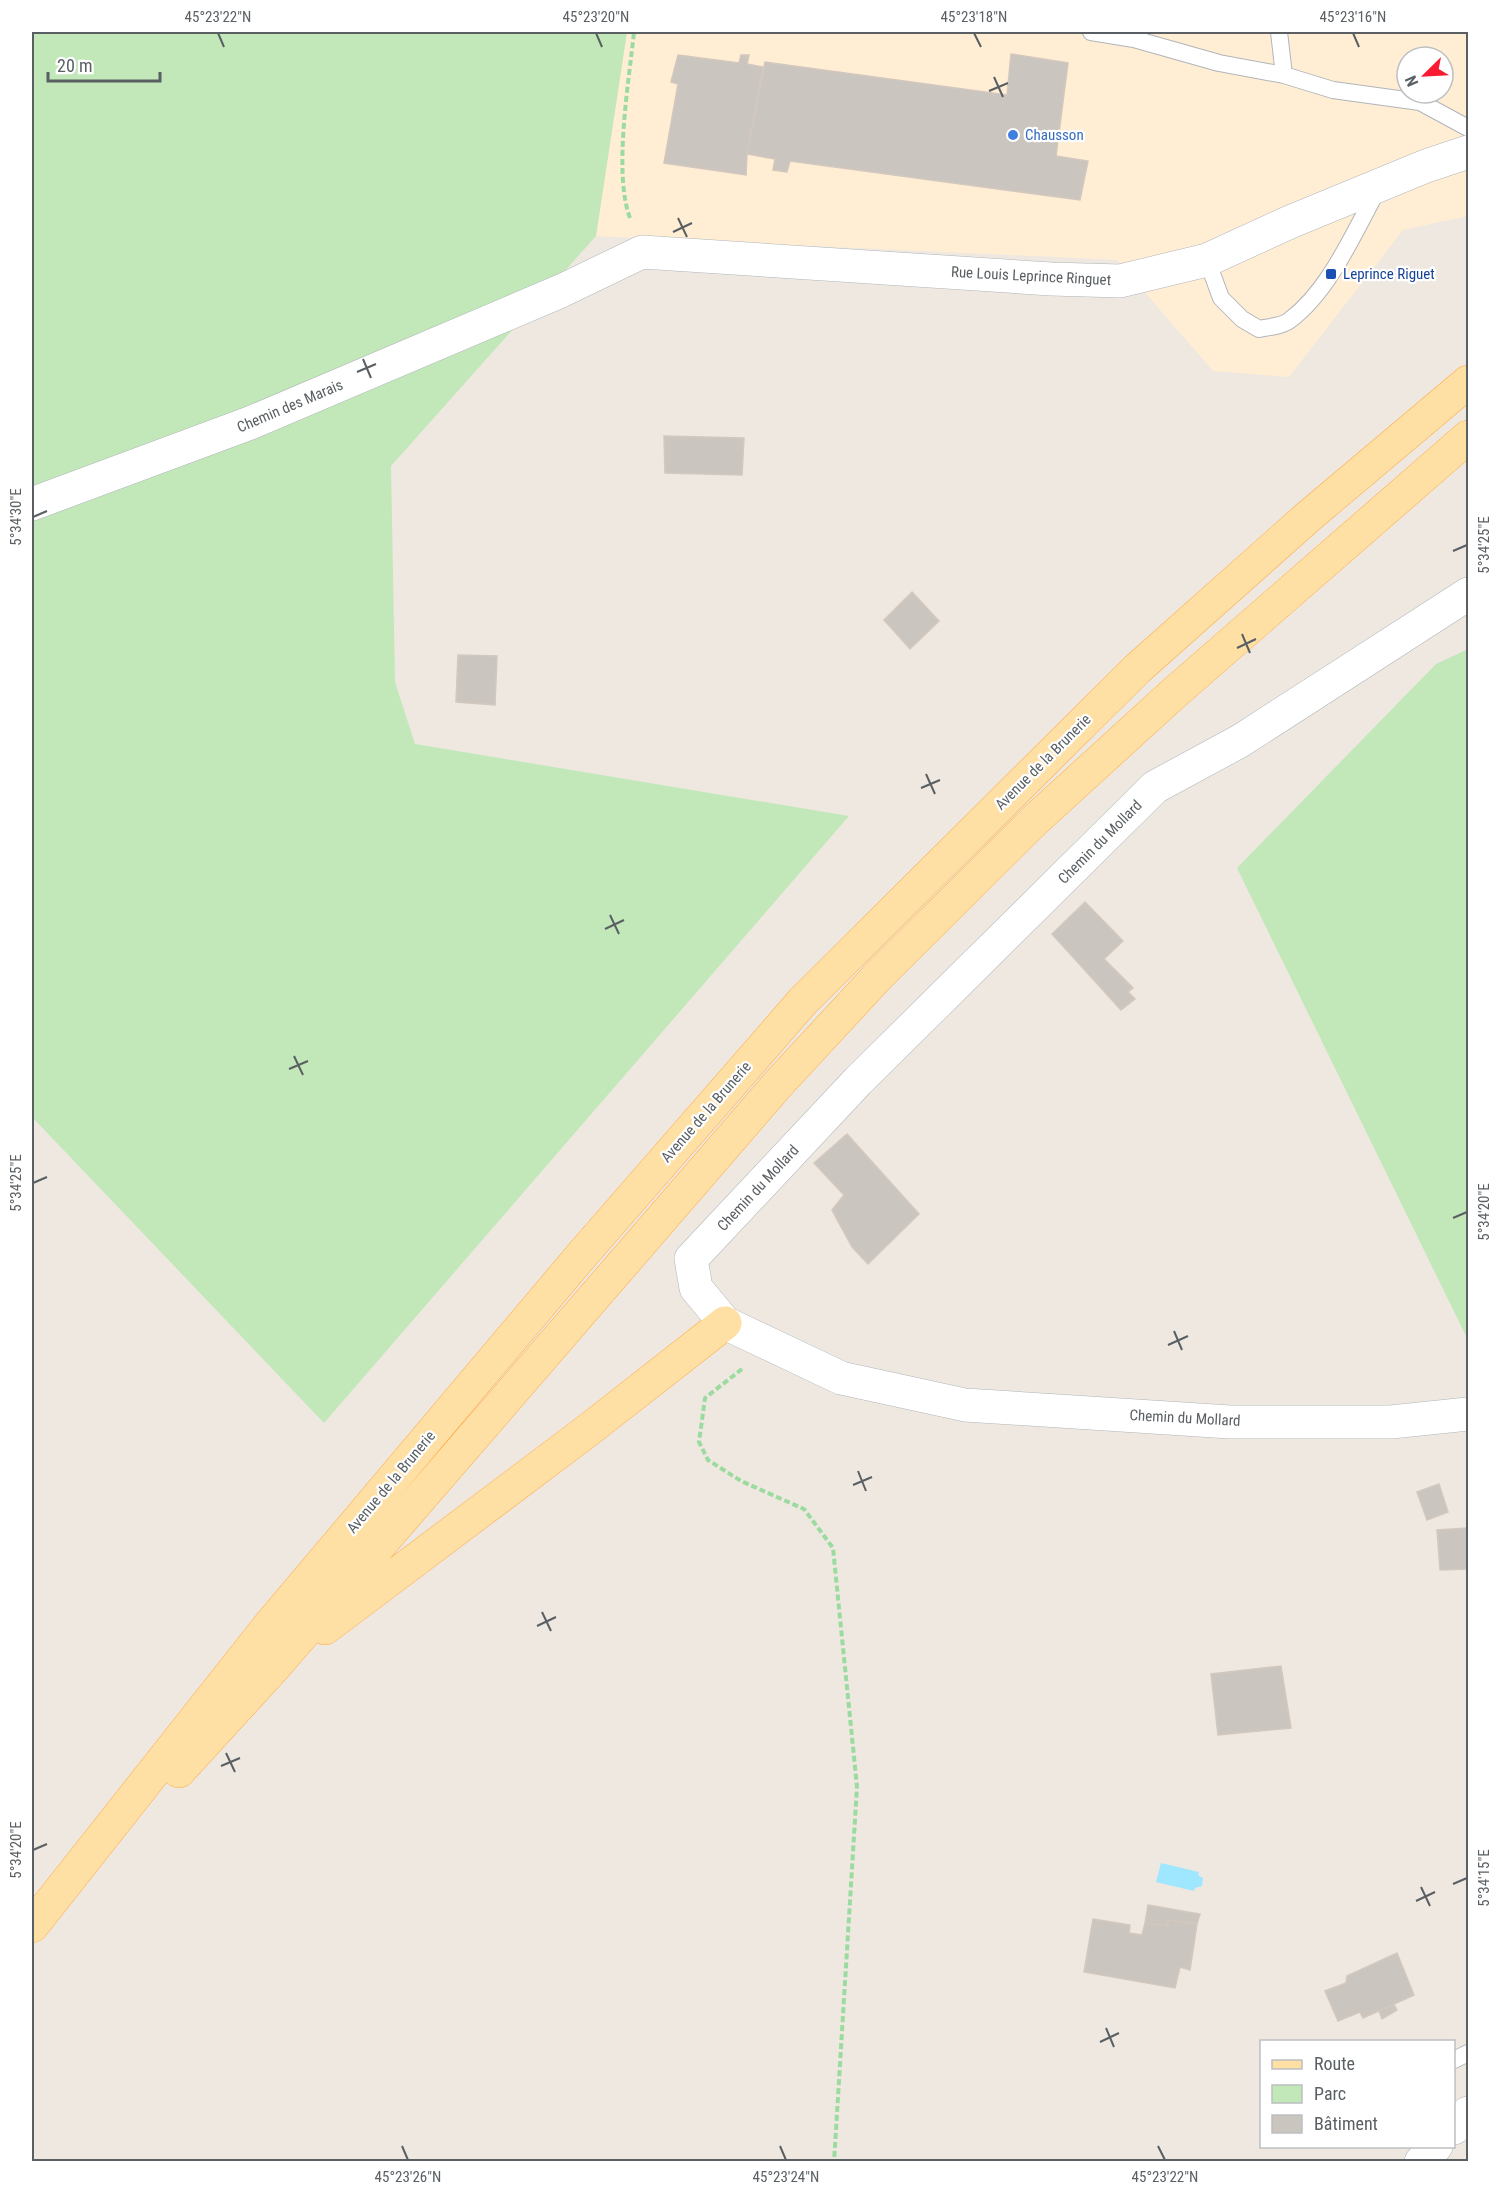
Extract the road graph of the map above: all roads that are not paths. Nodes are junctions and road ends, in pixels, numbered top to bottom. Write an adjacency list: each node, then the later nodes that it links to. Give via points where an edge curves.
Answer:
1 (1091, 32): 3 (lane)
2 (1279, 32): 3 (lane)
3 (1284, 75): 4 (lane, via 1333,90 1420,102)
4 (1468, 128)
5 (1468, 152): 6 (street, Rue Louis Leprince Ringuet)
6 (1381, 184): 8 (street, Rue Louis Leprince Ringuet); 8 (lane, via 1331,274 1289,322 1259,329 1242,319 1221,298)
7 (642, 252): 8 (street, Rue Louis Leprince Ringuet, via 1120,281); 11 (street, Chemin des Marais, via 561,291 250,423)
8 (1207, 260)
9 (1468, 382): 16 (main road, Avenue de la Brunerie, via 1137,669 803,1001 268,1626)
10 (1468, 437): 15 (main road, via 1035,820 879,975 778,1084)
11 (32, 504)
12 (1468, 594): 13 (street, Chemin du Mollard, via 1240,741 1155,787 858,1081 692,1259 696,1288)
13 (725, 1323): 14 (street, Chemin du Mollard, via 841,1378 965,1406 1230,1422 1391,1422); 15 (main road)
14 (1468, 1414)
15 (276, 1665): 17 (main road)
16 (32, 1926)
17 (32, 1935)
18 (1468, 2113): 19 (street)
19 (1455, 2127)
20 (1434, 2148): 21 (street)
21 (1421, 2162)

